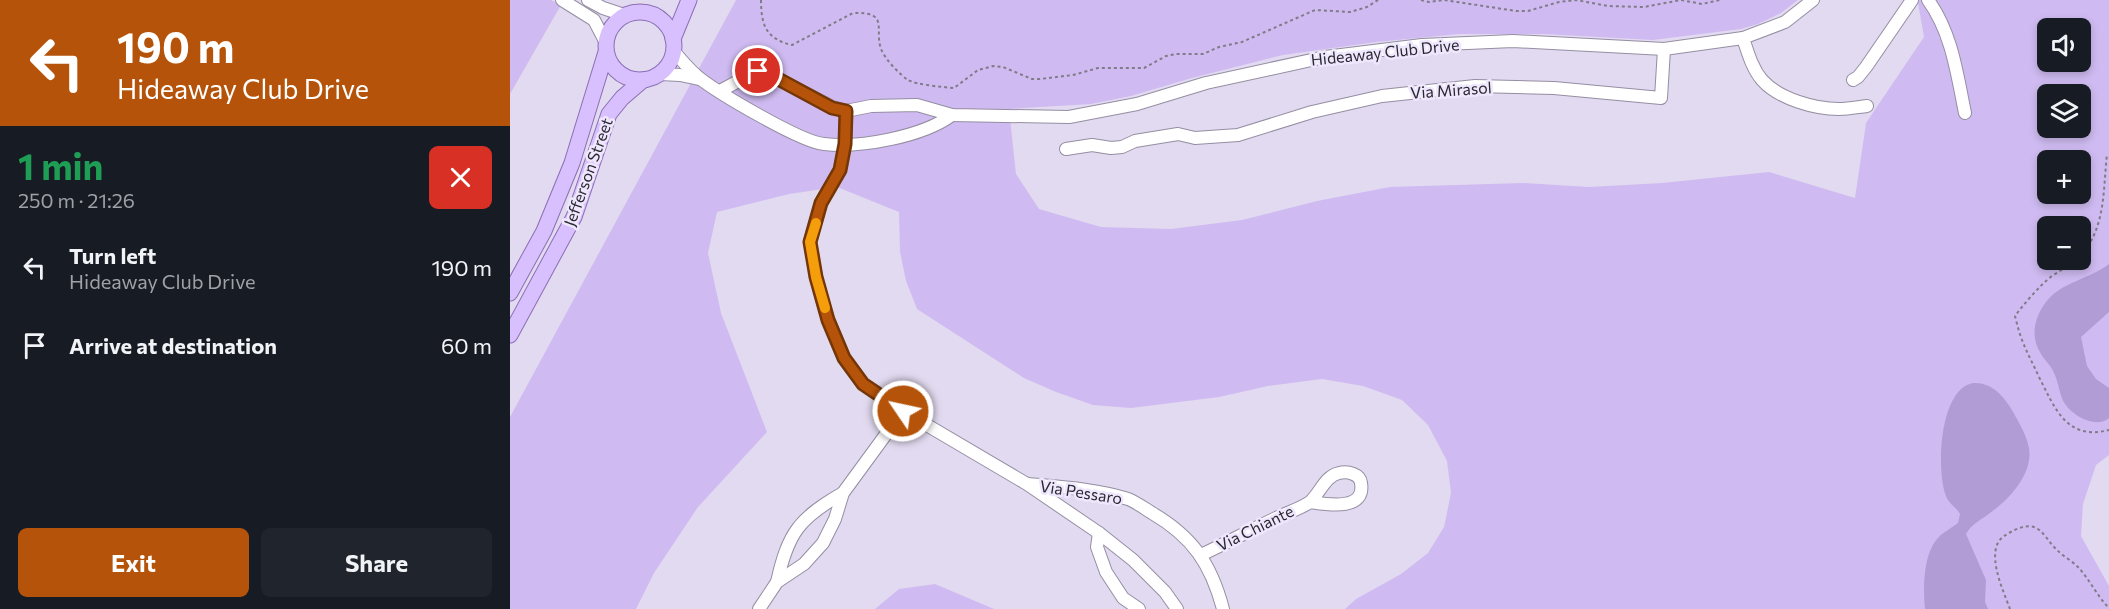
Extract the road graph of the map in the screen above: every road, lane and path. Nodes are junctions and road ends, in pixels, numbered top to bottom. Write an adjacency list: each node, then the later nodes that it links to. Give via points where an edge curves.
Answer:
1 (562, 0): 15 (street, via 594,20)
2 (588, 0): 12 (street)
3 (654, 0): 12 (main road)
4 (689, 0): 14 (main road)
5 (761, 0): 6 (path, via 767,32 792,45 853,13 873,16 880,27 881,49 900,73 915,83 954,88 978,70 993,66 1032,79 1098,68 1144,68 1166,56 1203,54 1242,42 1315,10 1350,12)
6 (1378, 0)
7 (1421, 0): 8 (path, via 1516,11 1576,0 1644,8 1681,0 1702,4)
8 (1720, 0)
9 (1813, 0): 13 (street, Hideaway Club Drive, via 1785,22)
10 (1912, 0): 20 (street)
11 (1928, 0): 24 (street, via 1951,46)
12 (630, 14): 14 (main road, via 657,16 665,23); 15 (main road, via 615,22)
13 (1743, 38): 16 (street, Hideaway Club Drive); 22 (street, via 1750,62 1763,81 1778,93 1807,104 1838,109)
14 (673, 45): 17 (main road, via 668,66); 18 (street, Hideaway Club Drive, via 688,68)
15 (606, 47): 19 (main road, via 617,72); 31 (main road, Jefferson Street, via 572,163 544,231)
16 (1664, 49): 25 (street, Hideaway Club Drive, via 1513,41 1422,45 1324,57 1069,117); 27 (street, Via Mirasol, via 1661,98 1554,88 1475,86 1382,96 1238,135 1195,138 1178,134 1122,147)
17 (660, 74): 18 (street, Hideaway Club Drive); 19 (main road)
18 (701, 79): 21 (street, Hideaway Club Drive)
19 (643, 80): 32 (main road, Jefferson Street, via 609,114 574,218)
20 (1853, 80)
21 (720, 91): 23 (street, via 758,71 832,108); 26 (street, Hideaway Club Drive, via 805,137 822,144)
22 (1867, 106)
23 (846, 111): 25 (street, Hideaway Club Drive, via 917,105); 26 (street, Via Pessaro)
24 (1965, 113)
25 (952, 115): 26 (street, Hideaway Club Drive, via 940,124 904,135)
26 (845, 144): 33 (street, Via Pessaro, via 840,170 821,203 810,242 816,277 844,358 863,384)
27 (1066, 148)
28 (2107, 154): 29 (path, via 2099,225)
29 (2091, 243)
30 (2063, 270): 34 (path, via 2041,285 2015,316 2016,320 2026,353 2059,416 2079,430)
31 (510, 293)
32 (510, 335)
33 (903, 411): 35 (street, Via Pessaro); 36 (street)
34 (2109, 430)
35 (1027, 484): 38 (street, Via Pessaro); 39 (street, Via Pessaro, via 1091,490 1130,500 1159,517)
36 (843, 493): 40 (street, via 823,543 804,564); 40 (street, via 816,508 797,526 783,554)
37 (1310, 501): 39 (street, Via Chiante)
38 (1099, 533): 43 (street, via 1097,547 1106,572 1123,598); 44 (street, Via Pessaro, via 1166,592)
39 (1201, 555): 45 (street, Via Pessaro, via 1217,586)
40 (777, 582): 42 (street)
41 (2109, 608): 46 (path, via 2078,567 2041,532 2027,526 2000,539 1995,547 1996,566)
42 (759, 609)
43 (1139, 609)
44 (1177, 609)
45 (1223, 609)
46 (2010, 609)

